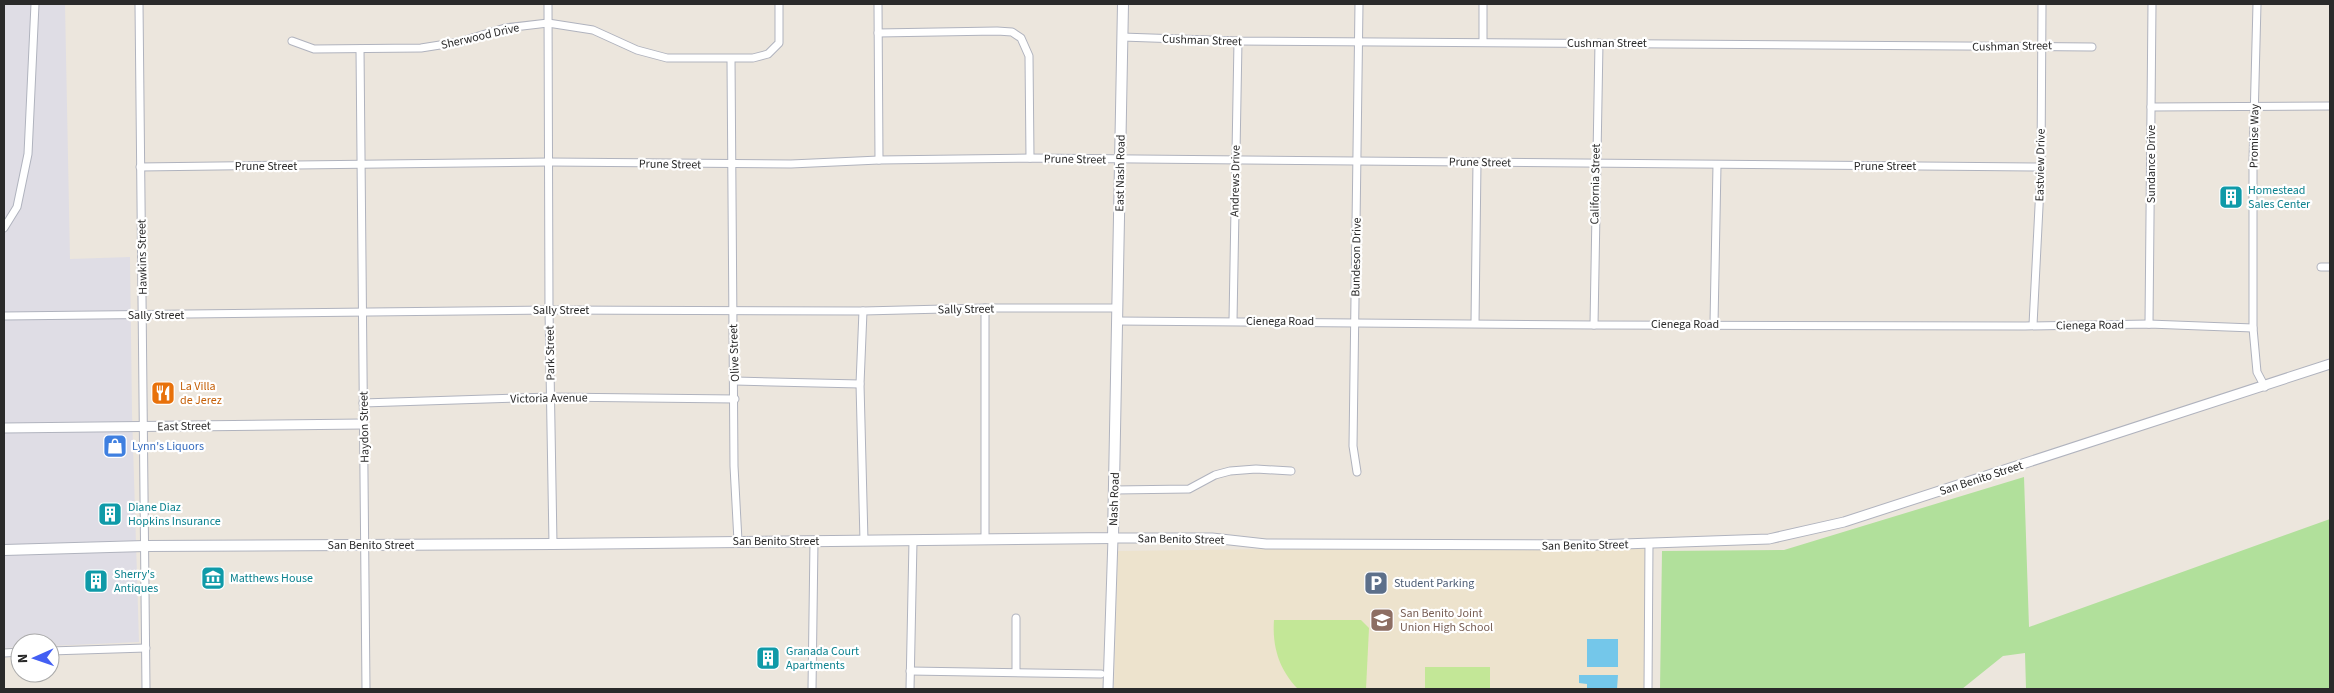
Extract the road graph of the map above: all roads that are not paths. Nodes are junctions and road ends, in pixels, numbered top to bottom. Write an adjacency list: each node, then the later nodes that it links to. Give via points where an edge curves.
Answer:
1 (35, 4): 40 (street, via 28,154 17,207)
2 (139, 4): 38 (street, Hawkins Street)
3 (548, 4): 12 (street, Park Street)
4 (779, 4): 23 (street, Sherwood Drive, via 779,43 768,54)
5 (878, 4): 13 (street)
6 (1123, 4): 14 (main road, East Nash Road)
7 (1359, 4): 17 (street, Bundeson Drive)
8 (1483, 4): 18 (street)
9 (2042, 4): 20 (street, Eastview Drive)
10 (2152, 4): 26 (street, Sundance Drive)
11 (2257, 4): 24 (street, Promise Way)
12 (548, 23): 22 (street, Sherwood Drive, via 505,28 438,46); 23 (street, Sherwood Drive, via 593,30 637,50 667,58); 32 (street, Park Street)
13 (878, 33): 27 (street, via 997,31 1019,35 1029,56); 28 (street)
14 (1122, 37): 16 (street, Cushman Street); 29 (main road, East Nash Road)
15 (292, 41): 22 (street, Sherwood Drive, via 314,49)
16 (1238, 41): 17 (street, Cushman Street); 30 (street, Andrews Drive)
17 (1359, 42): 18 (street, Cushman Street); 31 (street, Bundeson Drive)
18 (1482, 42): 19 (street, Cushman Street)
19 (1598, 43): 20 (street, Cushman Street, via 1929,47); 35 (street, California Street)
20 (2042, 45): 21 (street, Cushman Street); 39 (street, Eastview Drive)
21 (2092, 47)
22 (360, 49): 37 (street, Haydon Street)
23 (731, 59): 34 (street, Olive Street)
24 (2254, 106): 25 (street); 26 (street); 59 (street, Promise Way)
25 (2330, 106)
26 (2151, 107): 56 (street, Sundance Drive)
27 (1030, 158): 28 (street, Prune Street); 29 (street, Prune Street)
28 (878, 160): 34 (street, Prune Street)
29 (1120, 160): 30 (street, Prune Street); 44 (main road, East Nash Road)
30 (1235, 160): 31 (street, Prune Street); 52 (street, Andrews Drive)
31 (1358, 161): 33 (street, Prune Street); 53 (street, Bundeson Drive)
32 (548, 162): 34 (street, Prune Street); 37 (street, Prune Street); 45 (street, Park Street)
33 (1477, 162): 35 (street, Prune Street); 54 (street)
34 (733, 164): 46 (street, Olive Street)
35 (1595, 164): 36 (street, Prune Street); 57 (street, California Street)
36 (1717, 165): 39 (street, Prune Street); 55 (street)
37 (361, 166): 38 (street, Prune Street); 48 (street, Haydon Street)
38 (140, 167): 49 (street, Hawkins Street)
39 (2041, 167): 58 (street, Eastview Drive)
40 (4, 228)
41 (2321, 267): 42 (street)
42 (2330, 267)
43 (985, 308): 44 (street, Sally Street); 47 (street, Sally Street); 74 (street)
44 (1118, 308): 51 (main road, Nash Road)
45 (549, 310): 46 (street, Sally Street); 48 (street, Sally Street); 64 (street, Park Street)
46 (733, 310): 47 (street, Sally Street); 61 (street, Olive Street)
47 (863, 311): 62 (street)
48 (363, 313): 49 (street, Sally Street); 66 (street, Haydon Street)
49 (143, 315): 50 (street, Sally Street); 68 (street, Hawkins Street)
50 (4, 316)
51 (1117, 321): 52 (street, Cienega Road); 72 (main road, Nash Road)
52 (1233, 321): 53 (street, Cienega Road)
53 (1356, 322): 54 (street, Cienega Road); 71 (street, Bundeson Drive, via 1354,446)
54 (1474, 323): 57 (street, Cienega Road)
55 (1714, 324): 57 (street, Cienega Road); 58 (street, Cienega Road)
56 (2149, 324): 58 (street, Cienega Road); 59 (street, Cienega Road)
57 (1594, 325)
58 (2034, 325)
59 (2253, 328): 63 (street, Promise Way, via 2257,372)
60 (2330, 364): 63 (street, San Benito Street)
61 (735, 381): 62 (street); 65 (street, Olive Street)
62 (860, 384): 77 (street)
63 (2265, 387): 79 (street, San Benito Street, via 1836,525 1769,539)
64 (551, 397): 65 (street, Victoria Avenue); 66 (street, Victoria Avenue); 80 (street, Park Street)
65 (735, 398): 75 (street, Olive Street)
66 (363, 403): 67 (street, Haydon Street)
67 (363, 424): 68 (street, East Street); 82 (street, Haydon Street)
68 (144, 426): 69 (street, East Street); 81 (street, Hawkins Street)
69 (4, 428)
70 (1291, 470): 72 (street, via 1230,471 1189,489)
71 (1357, 472)
72 (1115, 490): 73 (main road, Nash Road)
73 (1113, 538): 74 (main road, San Benito Street); 79 (street, San Benito Street, via 1212,538 1266,544 1485,546); 94 (street, Nash Road)
74 (985, 540): 78 (main road, San Benito Street)
75 (738, 541): 76 (main road, San Benito Street); 80 (main road, San Benito Street)
76 (814, 541): 77 (main road, San Benito Street); 92 (street)
77 (864, 541): 78 (main road, San Benito Street)
78 (913, 541): 87 (street)
79 (1649, 543): 95 (street)
80 (553, 544): 82 (main road, San Benito Street)
81 (145, 546): 82 (main road, San Benito Street); 83 (main road, San Benito Street); 85 (street, Hawkins Street)
82 (364, 546): 91 (street, Haydon Street)
83 (4, 550)
84 (1016, 618): 88 (street)
85 (146, 648): 86 (street); 90 (street, Hawkins Street)
86 (60, 651)
87 (910, 671): 88 (street); 93 (street)
88 (1016, 672): 89 (street)
89 (1101, 674)
90 (146, 689)
91 (366, 689)
92 (812, 689)
93 (910, 689)
94 (1108, 689)
95 (1648, 689)

